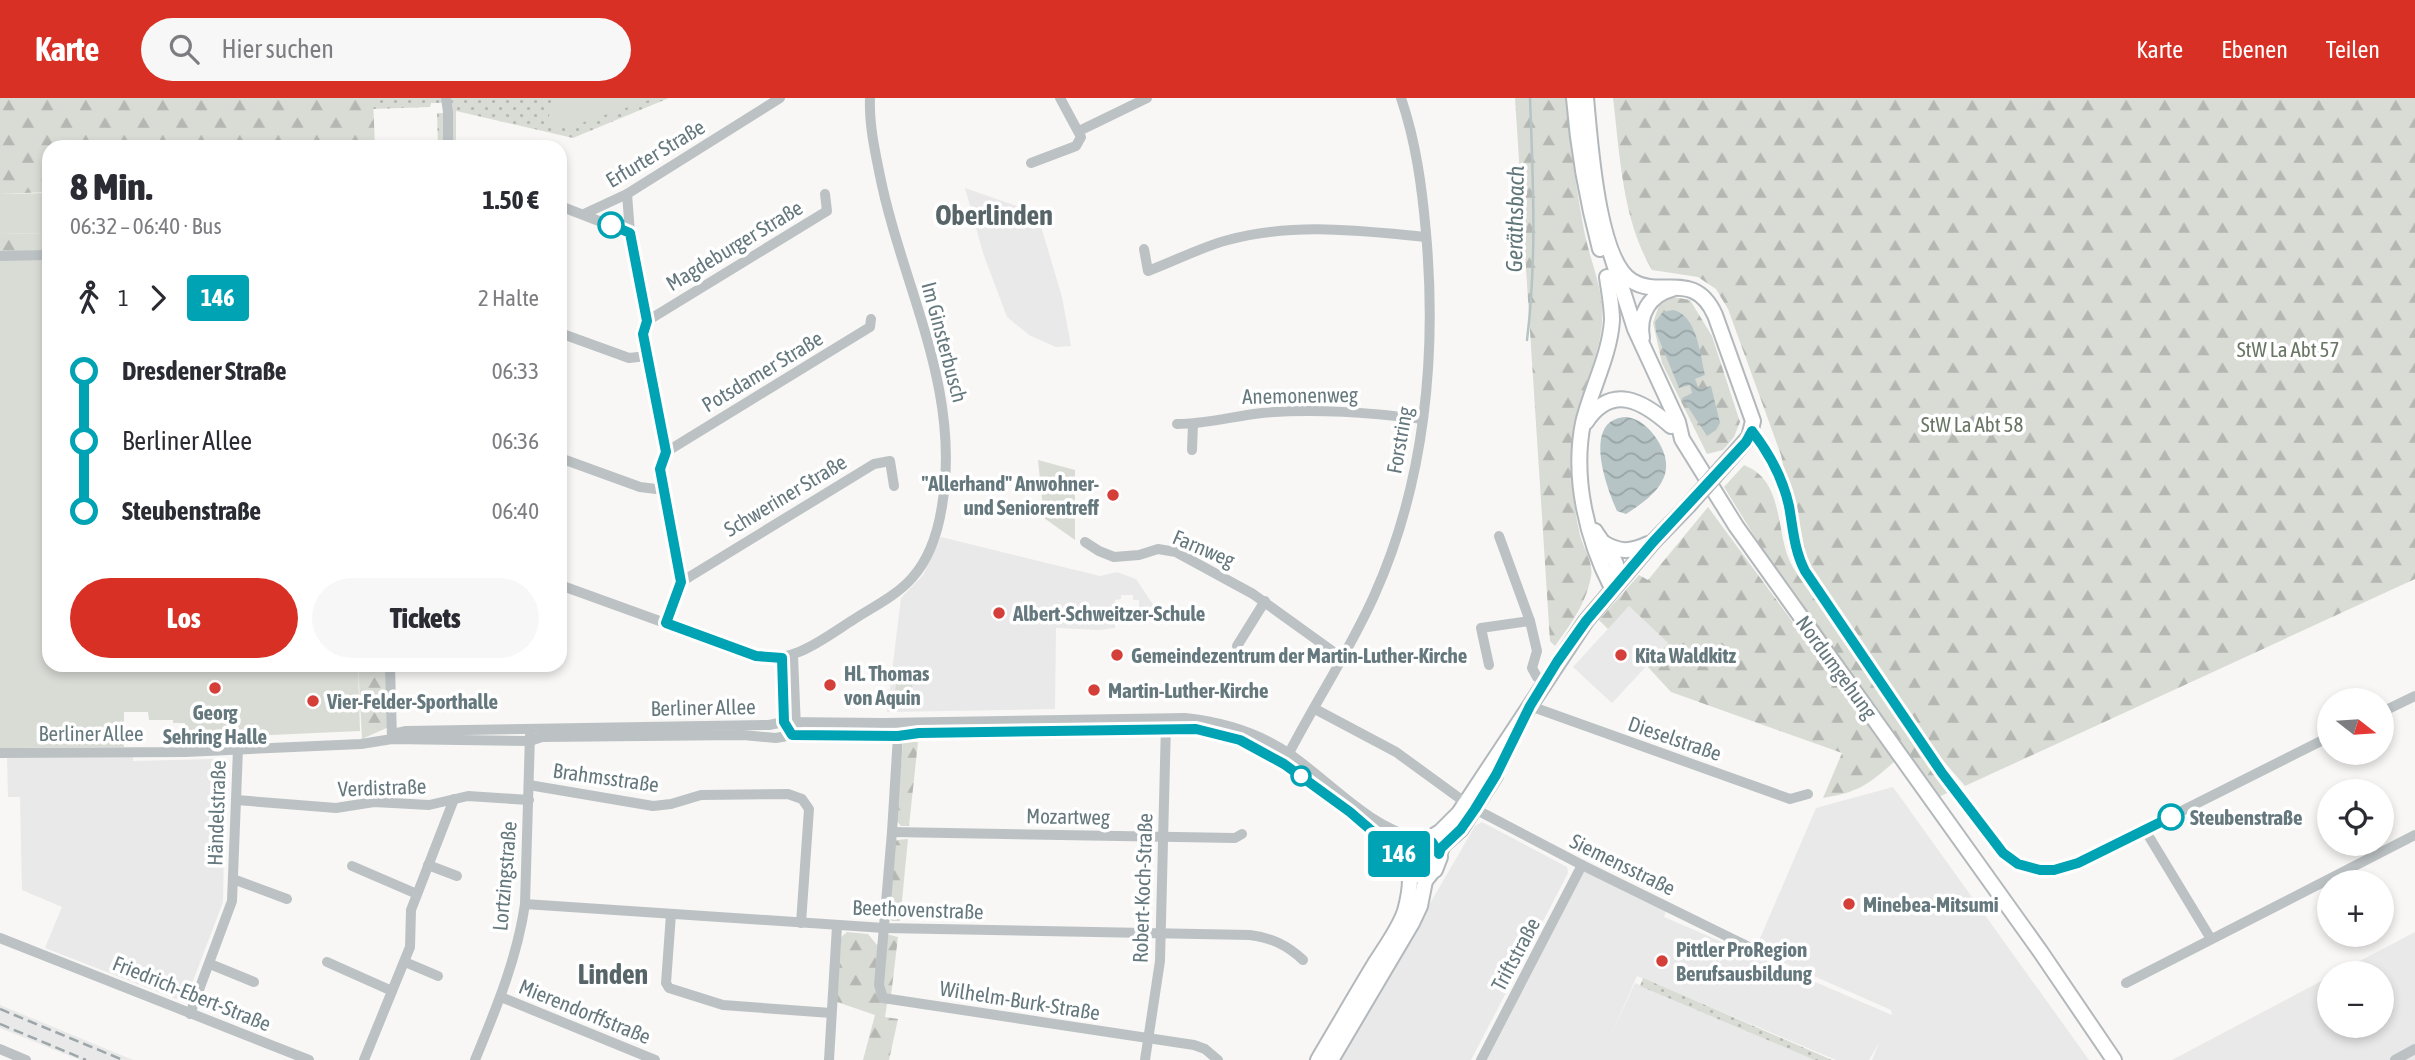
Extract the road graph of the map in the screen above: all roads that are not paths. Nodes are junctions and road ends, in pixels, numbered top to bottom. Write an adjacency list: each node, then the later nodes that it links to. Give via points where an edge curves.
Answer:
1 (446, 98): 10 (street)
2 (780, 98): 12 (street, Erfurter Straße)
3 (870, 98): 53 (street, Im Ginsterbusch, via 886,204 941,393 947,440 945,493 933,545 914,576 898,591)
4 (1060, 98): 9 (street)
5 (1147, 98): 9 (street)
6 (1401, 98): 17 (street, Forstring, via 1419,171)
7 (1574, 98): 22 (main road, via 1590,210)
8 (1586, 98): 19 (main road, via 1591,160)
9 (1079, 131): 11 (street, via 1076,146)
10 (448, 140)
11 (1031, 163)
12 (627, 194): 15 (street, Erfurter Straße); 16 (street)
13 (825, 194): 25 (street, Magdeburger Straße, via 827,211)
14 (567, 209): 15 (street)
15 (584, 215): 16 (street)
16 (630, 233): 25 (street)
17 (1426, 237): 18 (street, via 1336,229 1258,233 1226,240 1148,271); 29 (street, Forstring, via 1430,313)
18 (1144, 248)
19 (1609, 248): 23 (main road, via 1621,272 1634,283); 27 (main road, Nordumgehung)
20 (42, 255): 21 (street)
21 (0, 256)
22 (1607, 277): 32 (main road); 34 (main road, via 1611,331)
23 (1684, 288): 27 (main road, via 1659,294 1645,309 1641,332); 33 (main road, via 1703,296 1712,308 1752,415)
24 (871, 319): 37 (street, Potsdamer Straße, via 870,327)
25 (647, 321): 28 (street, via 643,334)
26 (567, 336): 28 (street, via 629,358)
27 (1645, 354): 35 (main road, Nordumgehung)
28 (647, 356): 37 (street)
29 (1423, 419): 31 (street, Anemonenweg, via 1303,411); 54 (street, Forstring, via 1390,553)
30 (1177, 424): 31 (street, Anemonenweg)
31 (1193, 424): 36 (street)
32 (1671, 425): 34 (main road, via 1651,408 1626,399 1603,404); 35 (main road)
33 (1752, 431): 45 (main road, bridge); 80 (street, via 1768,453 1786,495 1805,571 1942,773 2003,853 2026,868 2054,870)
34 (1581, 433): 41 (main road, via 1579,464)
35 (1682, 439): 130 (main road, Nordumgehung, via 1736,526)
36 (1192, 450)
37 (666, 452): 40 (street, via 660,469)
38 (567, 460): 40 (street)
39 (894, 486): 46 (street, Schweriner Straße, via 890,461 874,464)
40 (664, 490): 46 (street)
41 (1585, 508): 43 (main road); 48 (main road, via 1600,566)
42 (1499, 536): 50 (street)
43 (1601, 541): 45 (main road, via 1624,551); 48 (main road, via 1619,571)
44 (1085, 542): 49 (street, Farnweg, via 1121,557 1165,549 1206,566)
45 (1653, 542): 48 (main road)
46 (681, 582): 51 (street)
47 (567, 588): 51 (street)
48 (1612, 588): 57 (main road)
49 (1265, 601): 52 (street); 54 (street, Farnweg)
50 (1530, 621): 55 (street, via 1481,628); 57 (street, via 1536,651 1532,668)
51 (666, 623): 53 (street, via 756,656)
52 (1237, 646)
53 (788, 656): 62 (street); 63 (street)
54 (1342, 658): 61 (street, Forstring)
55 (1489, 665)
56 (390, 672): 68 (street)
57 (1544, 682): 59 (main road)
58 (2415, 696): 60 (street)
59 (1530, 706): 75 (street, Dieselstraße, via 1790,799); 79 (main road, via 1476,789); 79 (main road, via 1496,775)
60 (2394, 706)
61 (1315, 709): 72 (street, Forstring); 79 (street, Siemensstraße, via 1396,752)
62 (784, 722): 63 (street, Berliner Allee); 65 (street, Berliner Allee); 66 (street)
63 (796, 722): 64 (street, Berliner Allee); 66 (street)
64 (1166, 723): 67 (street, Berliner Allee); 72 (street, Berliner Allee, via 1203,719 1236,727 1262,738); 84 (street, Robert-Koch-Straße)
65 (530, 735): 66 (street, Berliner Allee); 68 (street, Berliner Allee); 73 (street, Lortzingstraße)
66 (794, 735): 67 (street, Berliner Allee)
67 (898, 736): 81 (street)
68 (392, 739): 70 (street, Berliner Allee)
69 (2317, 743): 80 (street)
70 (237, 750): 71 (street, Berliner Allee); 77 (street, Händelstraße)
71 (0, 753)
72 (1287, 759): 74 (street, Berliner Allee)
73 (529, 785): 78 (street, Lortzingstraße); 98 (street, Brahmsstraße, via 653,806 701,795 797,797 809,809)
74 (1331, 793): 85 (street, Berliner Allee, via 1380,824); 88 (street, Berliner Allee)
75 (1808, 794)
76 (454, 799): 77 (street, Verdistraße, via 429,805 374,802 336,808); 78 (street, Verdistraße); 87 (street)
77 (236, 800): 93 (street, Händelstraße)
78 (529, 800): 96 (street, Lortzingstraße)
79 (1471, 806): 85 (main road); 86 (main road, via 1461,829); 90 (street, Siemensstraße)
80 (2145, 830): 103 (street)
81 (892, 832): 84 (street, Mozartweg); 100 (street)
82 (1242, 834): 84 (street, Mozartweg, via 1235,838)
83 (2415, 835): 103 (street)
84 (1164, 837): 101 (street, Robert-Koch-Straße)
85 (1423, 839): 86 (main road, via 1434,844); 88 (main road, via 1406,846)
86 (1439, 854): 91 (main road)
87 (428, 864): 92 (street); 94 (street)
88 (1405, 864): 91 (main road, via 1421,876); 127 (main road, via 1409,896 1401,920)
89 (352, 866): 94 (street)
90 (1582, 866): 104 (street, Siemensstraße); 129 (street, Triftstraße)
91 (1433, 872): 128 (main road, via 1425,881 1412,923)
92 (457, 876)
93 (233, 879): 95 (street, Händelstraße); 108 (street, Händelstraße, via 230,908)
94 (417, 894): 107 (street)
95 (286, 899)
96 (525, 904): 97 (street, Beethovenstraße); 113 (street, Lortzingstraße)
97 (671, 914): 98 (street, Beethovenstraße); 114 (street, via 669,988 723,1005)
98 (801, 923): 99 (street, Beethovenstraße)
99 (837, 926): 100 (street, Beethovenstraße); 114 (street)
100 (884, 928): 101 (street, Beethovenstraße); 116 (street, Wilhelm-Burk-Straße, via 879,985 883,998)
101 (1161, 934): 105 (street, Beethovenstraße, via 1266,937); 116 (street, Robert-Koch-Straße)
102 (0, 938): 115 (street, Friedrich-Ebert-Straße)
103 (2211, 939): 111 (street)
104 (1755, 950)
105 (1303, 960)
106 (327, 962): 112 (street)
107 (405, 962): 109 (street); 112 (street)
108 (210, 964): 110 (street); 115 (street, Händelstraße)
109 (438, 976)
110 (254, 982)
111 (2126, 983)
112 (392, 991): 121 (street)
113 (500, 997): 122 (street, Lortzingstraße); 123 (street, Mierendorffstraße)
114 (831, 1013): 124 (street)
115 (190, 1014): 120 (street, Friedrich-Ebert-Straße)
116 (1149, 1039): 125 (street, Robert-Koch-Straße); 126 (street, Wilhelm-Burk-Straße, via 1199,1046)
117 (0, 1049): 119 (street)
118 (2415, 1049): 131 (street)
119 (26, 1060)
120 (309, 1060)
121 (364, 1060)
122 (475, 1060)
123 (655, 1060)
124 (830, 1060)
125 (1145, 1060)
126 (1218, 1060)
127 (1318, 1060)
128 (1331, 1060)
129 (1481, 1060)
130 (2114, 1060)
131 (2395, 1060)

